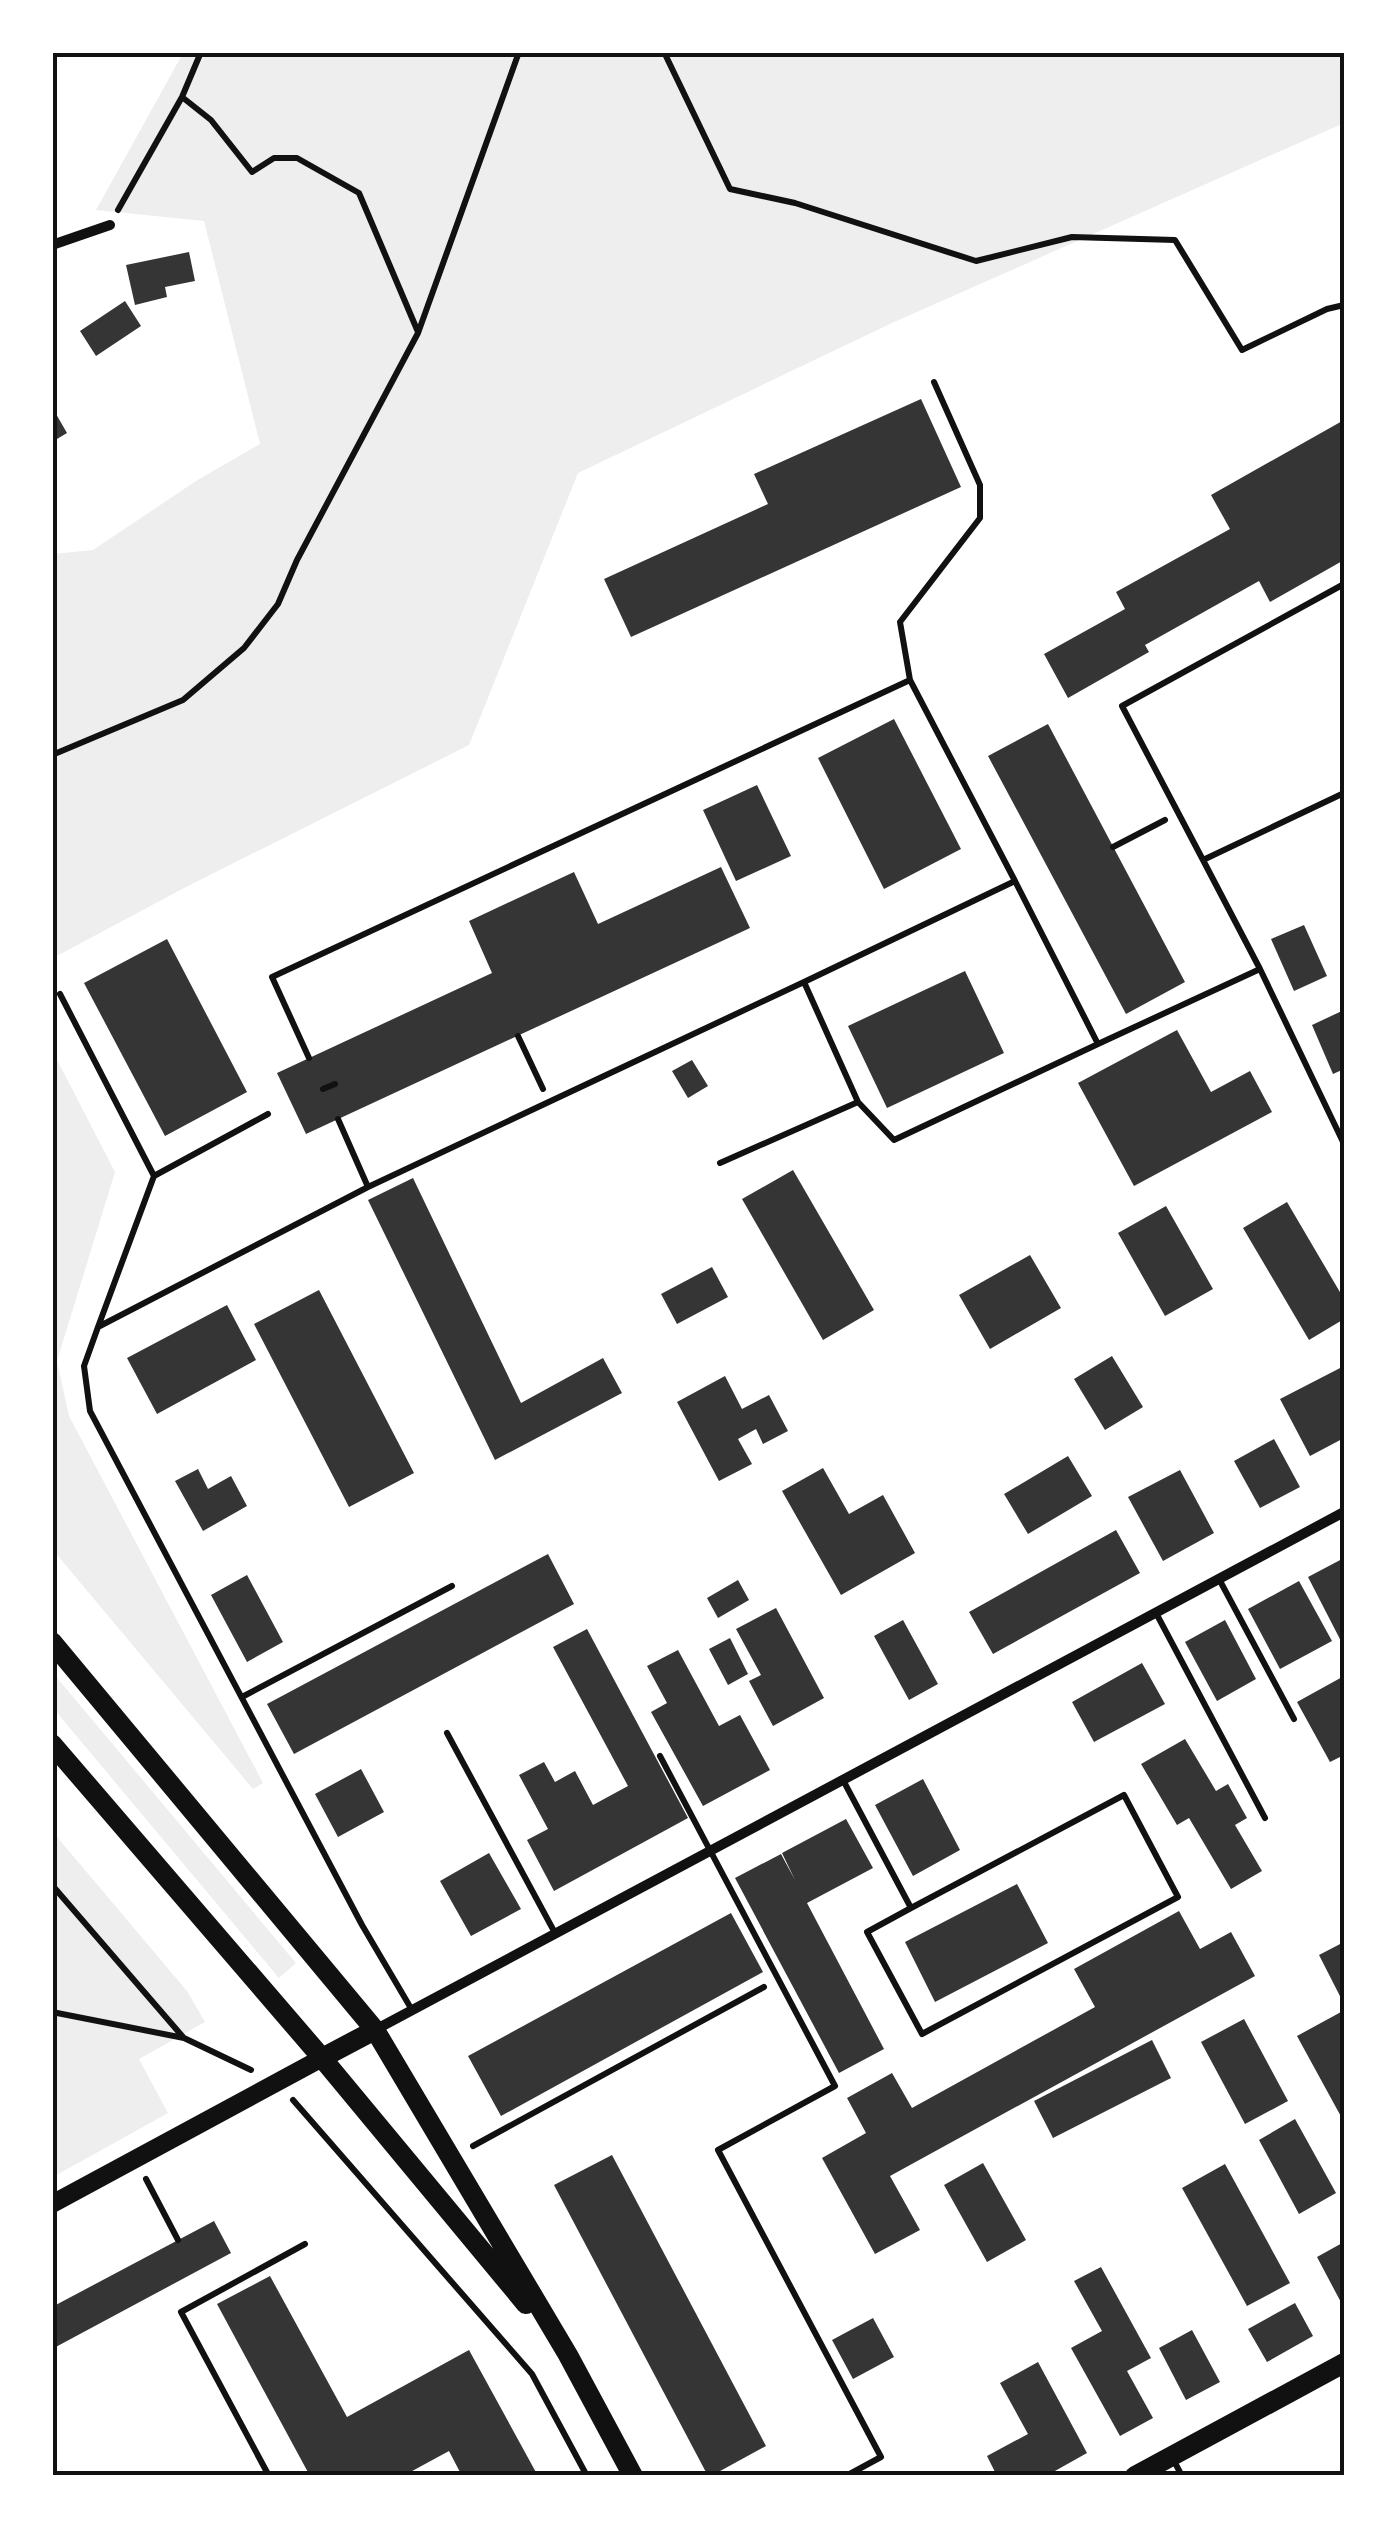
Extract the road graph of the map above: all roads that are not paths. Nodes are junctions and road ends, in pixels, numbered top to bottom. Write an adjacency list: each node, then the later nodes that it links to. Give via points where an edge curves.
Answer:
1 (110, 225): 2 (street)
2 (52, 245)
3 (934, 382): 5 (lane, via 980,485 980,518 900,622)
4 (1344, 584): 7 (lane, via 1122,706)
5 (910, 680): 8 (lane); 13 (lane, via 272,977)
6 (1344, 793): 7 (lane)
7 (1203, 860): 9 (lane)
8 (1016, 881): 10 (lane); 12 (lane)
9 (1260, 969): 12 (lane); 17 (lane)
10 (804, 982): 14 (lane); 20 (lane)
11 (60, 994): 19 (lane)
12 (1098, 1044): 14 (lane, via 894,1140)
13 (309, 1058)
14 (858, 1102): 18 (lane)
15 (268, 1114): 19 (lane)
16 (338, 1119): 20 (lane)
17 (1344, 1144)
18 (720, 1163)
19 (154, 1176): 21 (lane)
20 (368, 1187): 21 (lane)
21 (98, 1327): 27 (lane, via 84,1366 90,1411)
22 (1344, 1512): 23 (street)
23 (1219, 1580): 25 (street); 28 (lane)
24 (452, 1586): 27 (lane)
25 (1156, 1612): 32 (street); 33 (lane)
26 (52, 1642): 38 (main road)
27 (242, 1698): 37 (lane)
28 (1294, 1718)
29 (447, 1733): 36 (lane)
30 (52, 1744): 39 (main road)
31 (660, 1756): 34 (lane)
32 (842, 1780): 34 (street); 35 (lane)
33 (1266, 1818)
34 (711, 1850): 36 (street); 45 (lane, via 834,2086 718,2150 881,2457)
35 (911, 1908): 35 (lane, via 867,1932 922,2034 1178,1897 1124,1794)
36 (555, 1934): 37 (street)
37 (412, 2010): 38 (street)
38 (375, 2030): 39 (main road); 41 (main road)
39 (322, 2058): 40 (street); 41 (main road)
40 (52, 2204)
41 (568, 2355): 44 (main road)
42 (1344, 2363): 43 (main road)
43 (1171, 2456): 46 (main road); 47 (lane)
44 (632, 2476)
45 (846, 2476)
46 (1134, 2476)
47 (1182, 2476)

